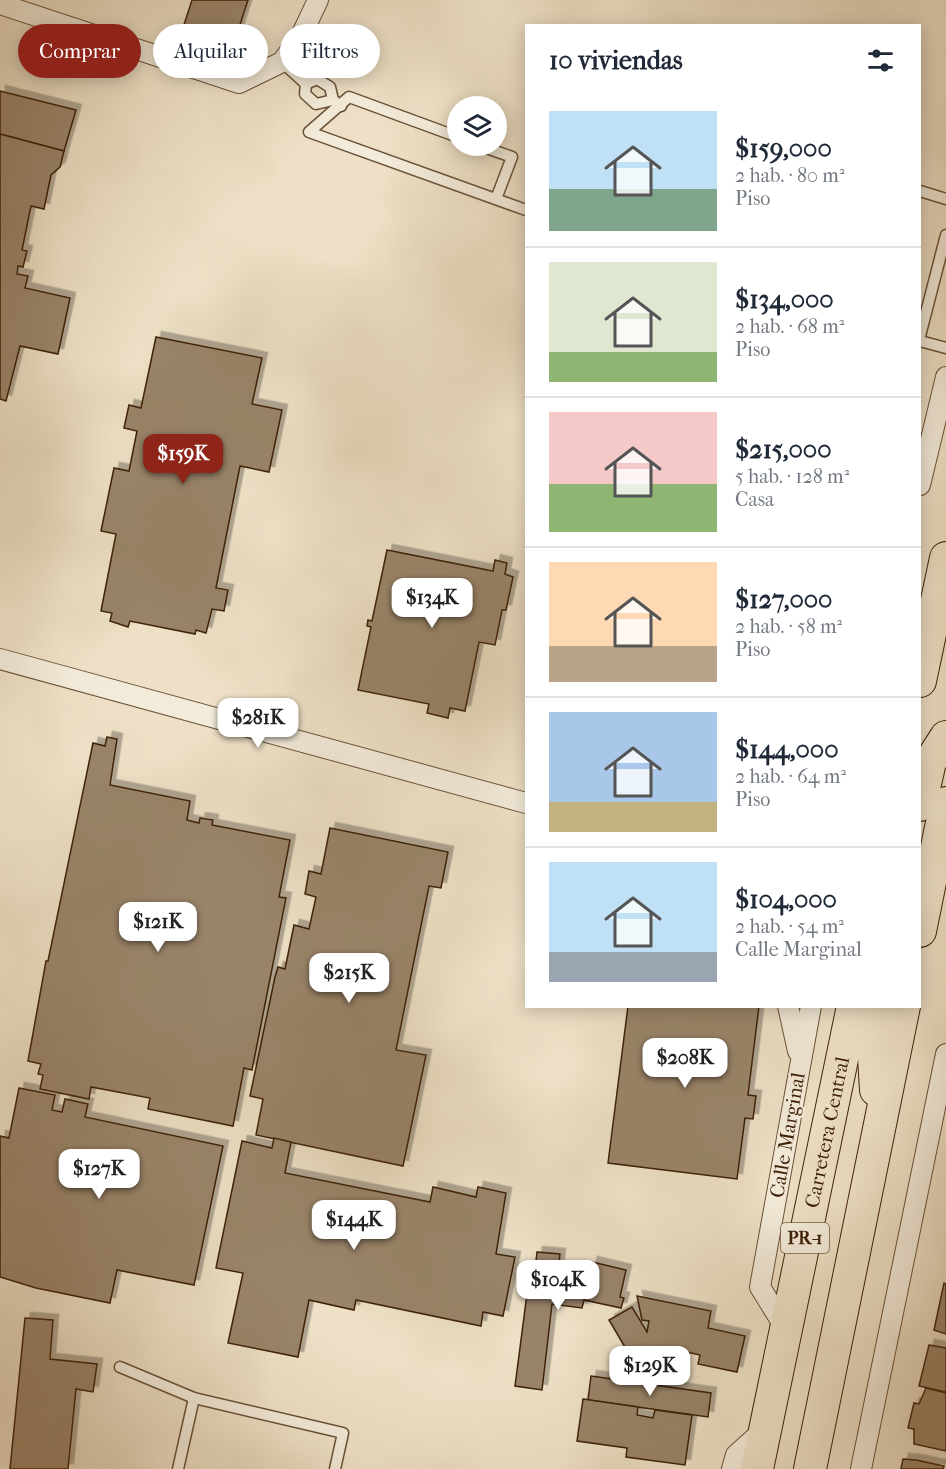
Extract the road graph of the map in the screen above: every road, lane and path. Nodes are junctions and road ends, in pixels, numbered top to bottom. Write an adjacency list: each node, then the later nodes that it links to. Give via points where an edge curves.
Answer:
1 (318, 0): 3 (street)
2 (0, 4): 4 (street, via 239,83)
3 (307, 24)
4 (280, 63)
5 (299, 78): 6 (lane)
6 (306, 84): 7 (lane, via 317,79 330,87); 7 (lane, via 305,94 316,104)
7 (337, 103): 8 (lane, via 350,97); 11 (lane, via 309,132)
8 (447, 133)
9 (507, 155): 11 (lane, via 512,157)
10 (921, 191): 12 (lane)
11 (496, 199): 13 (lane)
12 (946, 199)
13 (525, 210)
14 (946, 235): 15 (lane)
15 (921, 332)
16 (921, 342): 17 (lane)
17 (946, 348)
18 (946, 377): 19 (street)
19 (921, 481)
20 (946, 558): 22 (main road)
21 (0, 659): 26 (street)
22 (921, 676)
23 (946, 737): 24 (main road, via 930,762)
24 (921, 801)
25 (946, 802): 27 (main road)
26 (525, 803)
27 (921, 926)
28 (788, 1008): 34 (street)
29 (811, 1008): 34 (street, Calle Marginal)
30 (853, 1008): 37 (main road, Carretera Central / PR-1)
31 (879, 1008): 36 (main road, via 873,1040)
32 (904, 1008): 36 (main road, PR-1)
33 (946, 1054): 35 (street)
34 (800, 1059): 37 (street, Calle Marginal, via 760,1287)
35 (944, 1077): 46 (street)
36 (878, 1133): 45 (main road, PR-1)
37 (786, 1329): 40 (main road, Carretera Central / PR-1)
38 (120, 1367): 39 (lane)
39 (194, 1398): 41 (lane); 42 (lane, via 343,1433)
40 (765, 1429): 43 (street, via 736,1455); 44 (main road, Carretera Central / PR-1)
41 (180, 1469)
42 (335, 1469)
43 (732, 1469)
44 (757, 1469)
45 (810, 1469)
46 (861, 1469)

